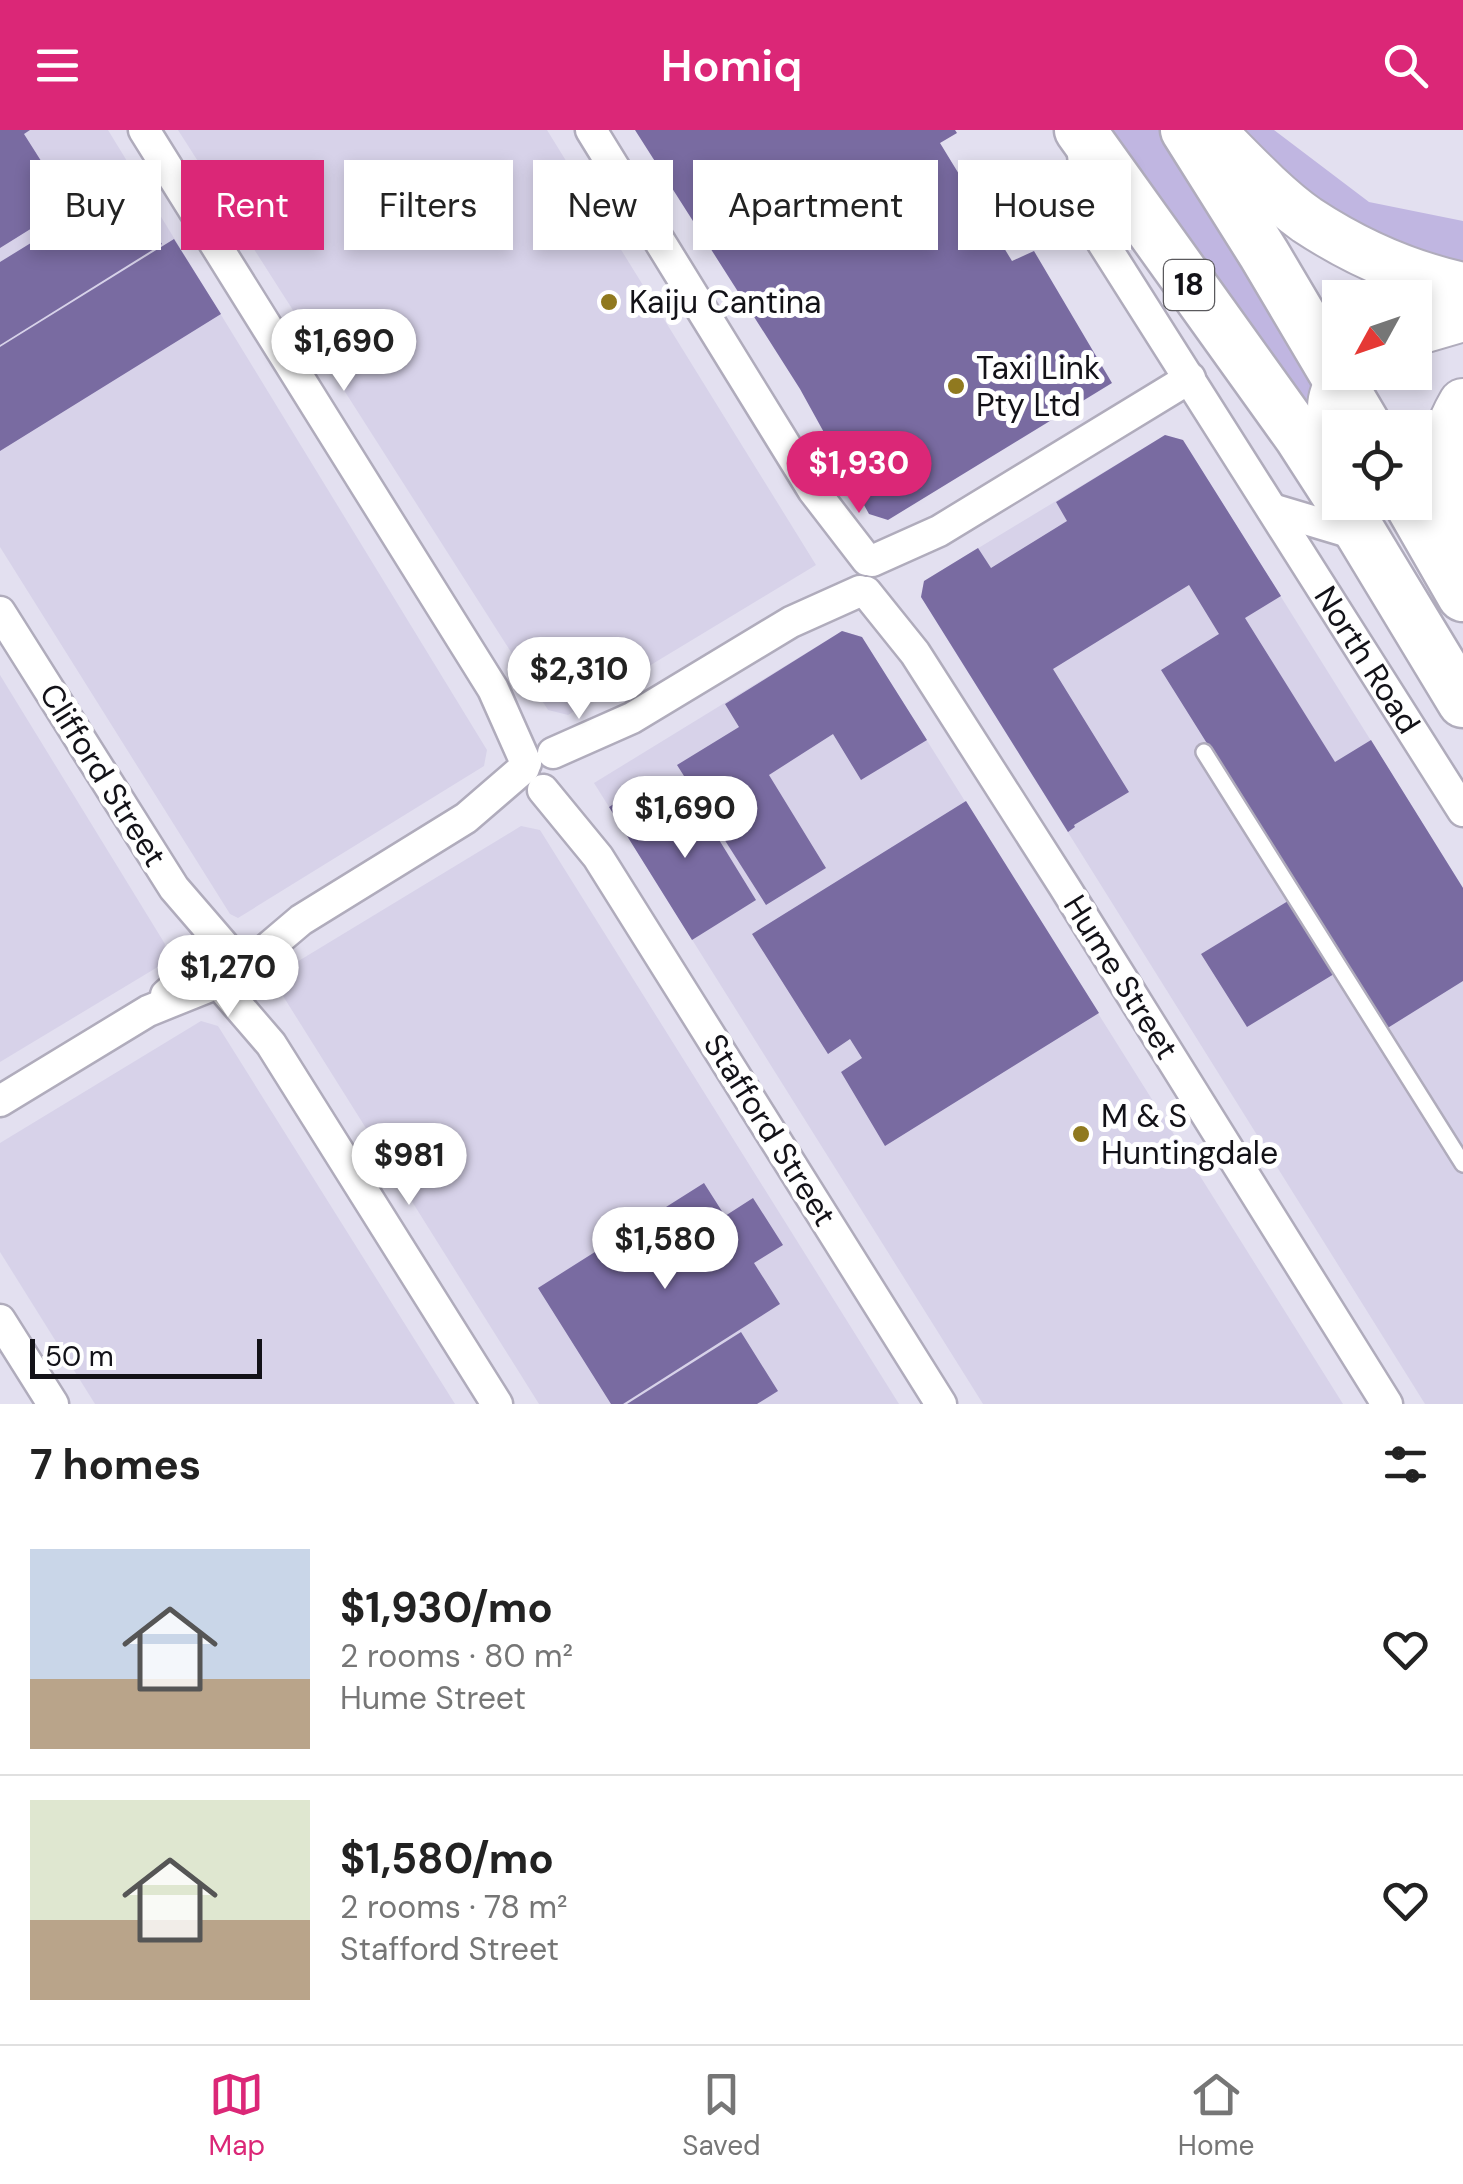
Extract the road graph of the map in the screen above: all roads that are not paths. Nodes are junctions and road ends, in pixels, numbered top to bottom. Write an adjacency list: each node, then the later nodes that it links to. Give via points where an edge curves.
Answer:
1 (144, 130): 23 (street, Stafford Street)
2 (591, 130): 18 (street, Hume Street)
3 (1080, 130): 10 (street, North Road, via 1090,221); 12 (highway, North Road / 18)
4 (1186, 130): 9 (highway, 18)
5 (1210, 130): 6 (main road, via 1307,220 1407,272)
6 (1463, 287)
7 (1463, 317): 8 (main road)
8 (1432, 326)
9 (1322, 343)
10 (1190, 378): 13 (street, North Road); 18 (street)
11 (1463, 402): 17 (main road, via 1448,438 1442,481)
12 (1322, 470)
13 (1272, 509): 14 (street, North Road); 24 (street, North Road)
14 (1322, 512)
15 (1355, 520): 21 (highway, North Road / 18)
16 (1419, 520): 19 (highway)
17 (1463, 556)
18 (866, 575): 23 (street); 32 (street, Hume Street)
19 (1463, 596)
20 (0, 612): 25 (street, Clifford Street)
21 (1463, 702)
22 (1204, 752): 27 (lane)
23 (544, 771): 25 (street); 31 (street, Stafford Street)
24 (1463, 812)
25 (223, 966): 26 (street); 30 (street, Clifford Street)
26 (0, 1101)
27 (1463, 1164)
28 (0, 1320): 29 (street)
29 (53, 1404)
30 (497, 1404)
31 (941, 1404)
32 (1387, 1404)

